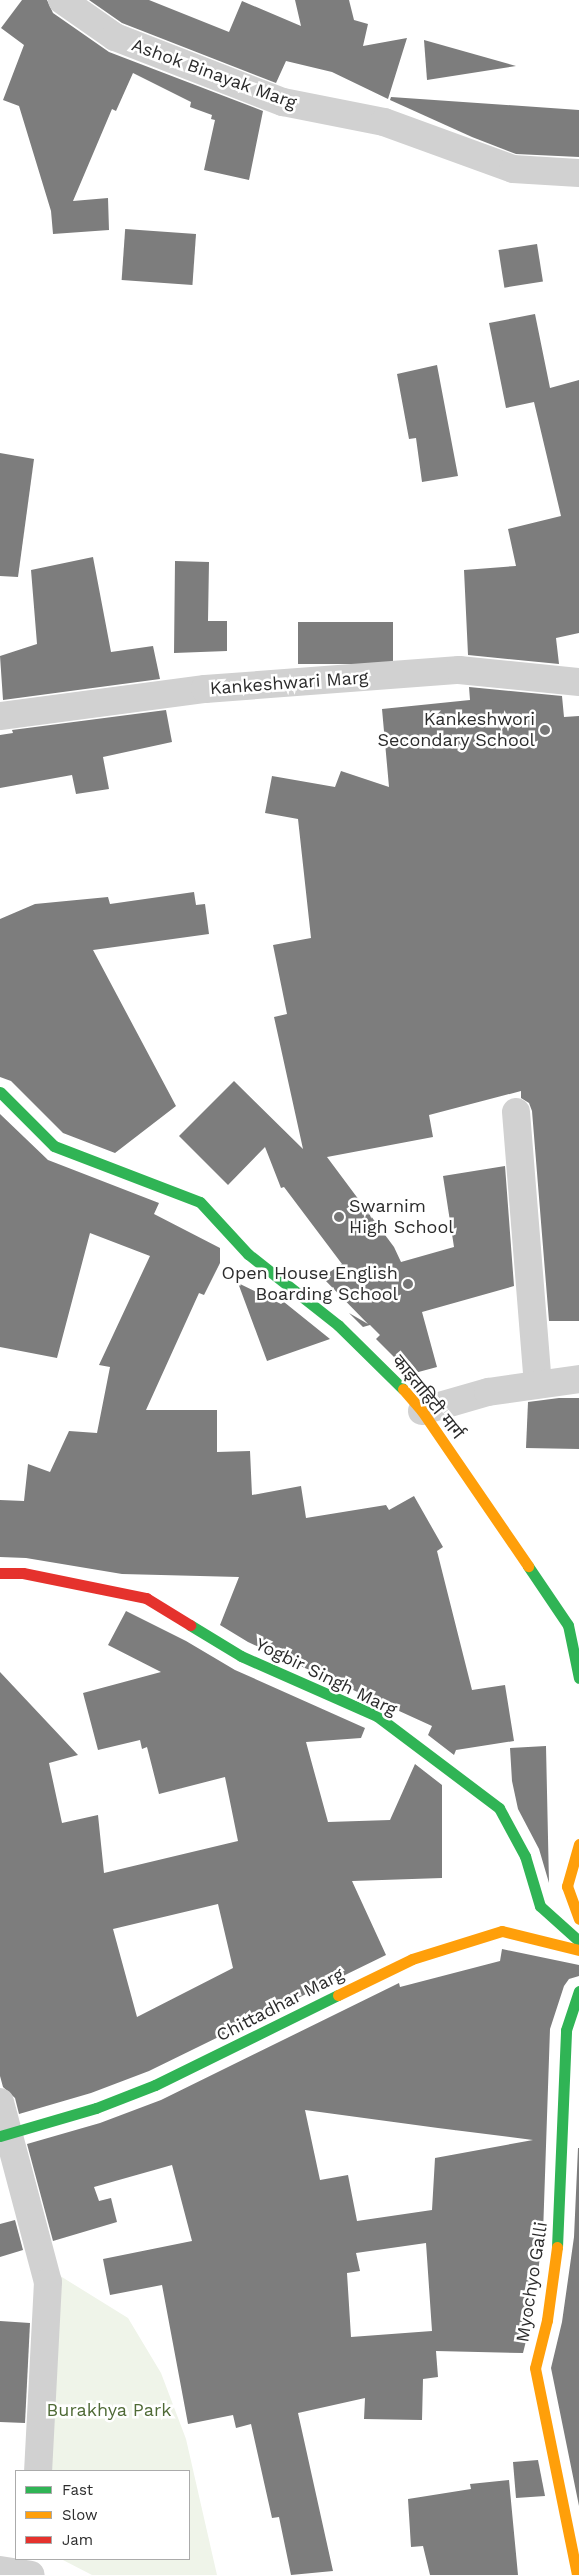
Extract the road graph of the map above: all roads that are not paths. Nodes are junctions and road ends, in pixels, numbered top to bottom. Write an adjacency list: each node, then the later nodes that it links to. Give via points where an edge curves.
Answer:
1 (62, 0): 2 (street, Ashok Binayak Marg, via 115,38 283,102 384,122 513,169)
2 (579, 173)
3 (579, 682): 4 (street, Kankeshwari Marg, via 459,670 205,689)
4 (0, 716)
5 (0, 1092): 9 (street, काइताहिटी मार्ग, via 54,1146 200,1202 248,1254 338,1325 390,1373)
6 (516, 1112): 8 (street)
7 (579, 1379): 8 (street)
8 (538, 1383): 9 (street, via 488,1392)
9 (422, 1411): 11 (street, काइताहिटी मार्ग, via 568,1625)
10 (0, 1573): 14 (street, Yogbir Singh Marg, via 23,1573 146,1598 242,1656 377,1716 498,1808 525,1856 540,1906)
11 (579, 1678)
12 (579, 1844): 13 (street, via 567,1886)
13 (579, 1919)
14 (579, 1942)
15 (579, 1950): 18 (street, Chittadhar Marg, via 502,1931 412,1959 155,2085 96,2108)
16 (579, 1991): 20 (street, Myochyo Galli, via 566,2030 559,2235 547,2320 535,2368)
17 (0, 2102): 18 (street)
18 (4, 2135): 19 (street, via 48,2282)
19 (38, 2470)
20 (577, 2575)

